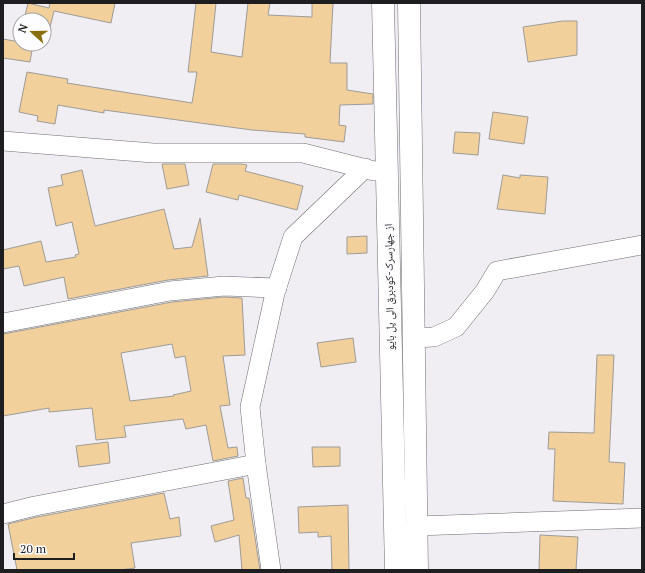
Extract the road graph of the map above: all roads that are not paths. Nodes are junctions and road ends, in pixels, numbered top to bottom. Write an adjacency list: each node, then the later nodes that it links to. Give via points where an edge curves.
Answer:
1 (383, 3): 2 (street); 6 (street, از جهارسرک-کودبرق الی پل بایو)
2 (396, 3)
3 (409, 3): 10 (street)
4 (3, 140): 5 (street, via 153,153 303,153)
5 (365, 168): 6 (street); 8 (street, via 293,237)
6 (387, 176): 16 (street, از جهارسرک-کودبرق الی پل بایو)
7 (642, 245): 10 (street, via 497,271 456,328 434,337)
8 (277, 288): 9 (street, via 224,286 170,291); 11 (street, via 250,407)
9 (3, 323)
10 (414, 338): 14 (street)
11 (256, 464): 12 (street); 15 (street)
12 (3, 514)
13 (642, 518): 14 (street)
14 (416, 526): 17 (street)
15 (271, 570)
16 (396, 570)
17 (417, 570)

